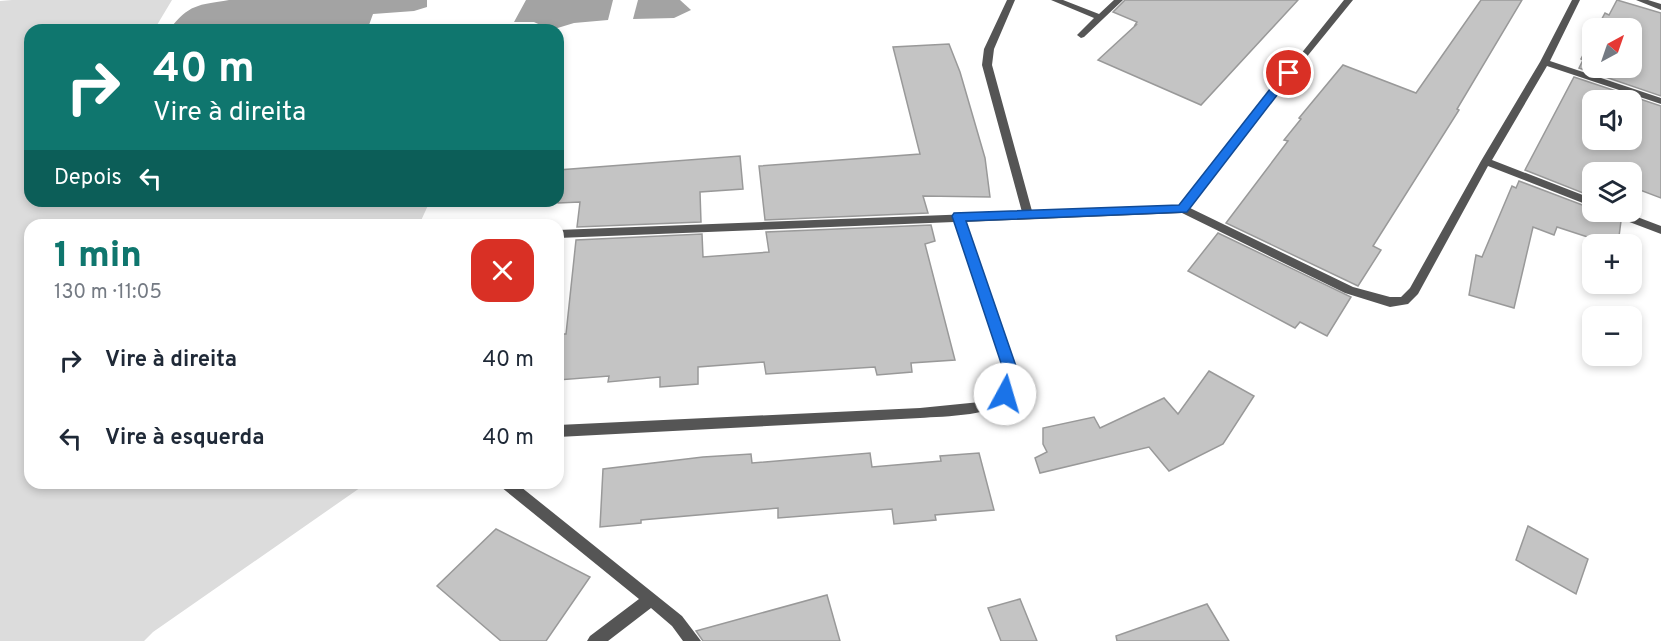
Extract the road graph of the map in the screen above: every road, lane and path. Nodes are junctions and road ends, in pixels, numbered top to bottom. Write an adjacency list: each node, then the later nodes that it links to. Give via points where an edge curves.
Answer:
1 (1011, 0): 15 (street, via 989,49 987,65)
2 (1055, 0): 8 (street)
3 (1119, 0): 8 (street)
4 (1349, 0): 14 (street)
5 (1576, 0): 10 (street)
6 (1640, 0): 7 (street)
7 (1661, 7)
8 (1100, 17): 9 (street)
9 (1081, 35)
10 (1545, 62): 11 (street); 12 (street)
11 (1661, 101)
12 (1486, 161): 13 (street); 14 (street, via 1419,283 1404,301 1390,302 1348,290)
13 (1582, 199)
14 (1183, 209): 15 (street)
15 (1028, 215): 16 (street)
16 (958, 216): 19 (street); 20 (street, via 1010,369 1005,394 994,402 920,413)
17 (1641, 222): 18 (street)
18 (1661, 230)
19 (564, 234)
20 (564, 431)
21 (512, 489): 22 (street)
22 (651, 599): 23 (street); 24 (street)
23 (595, 641)
24 (693, 641)

